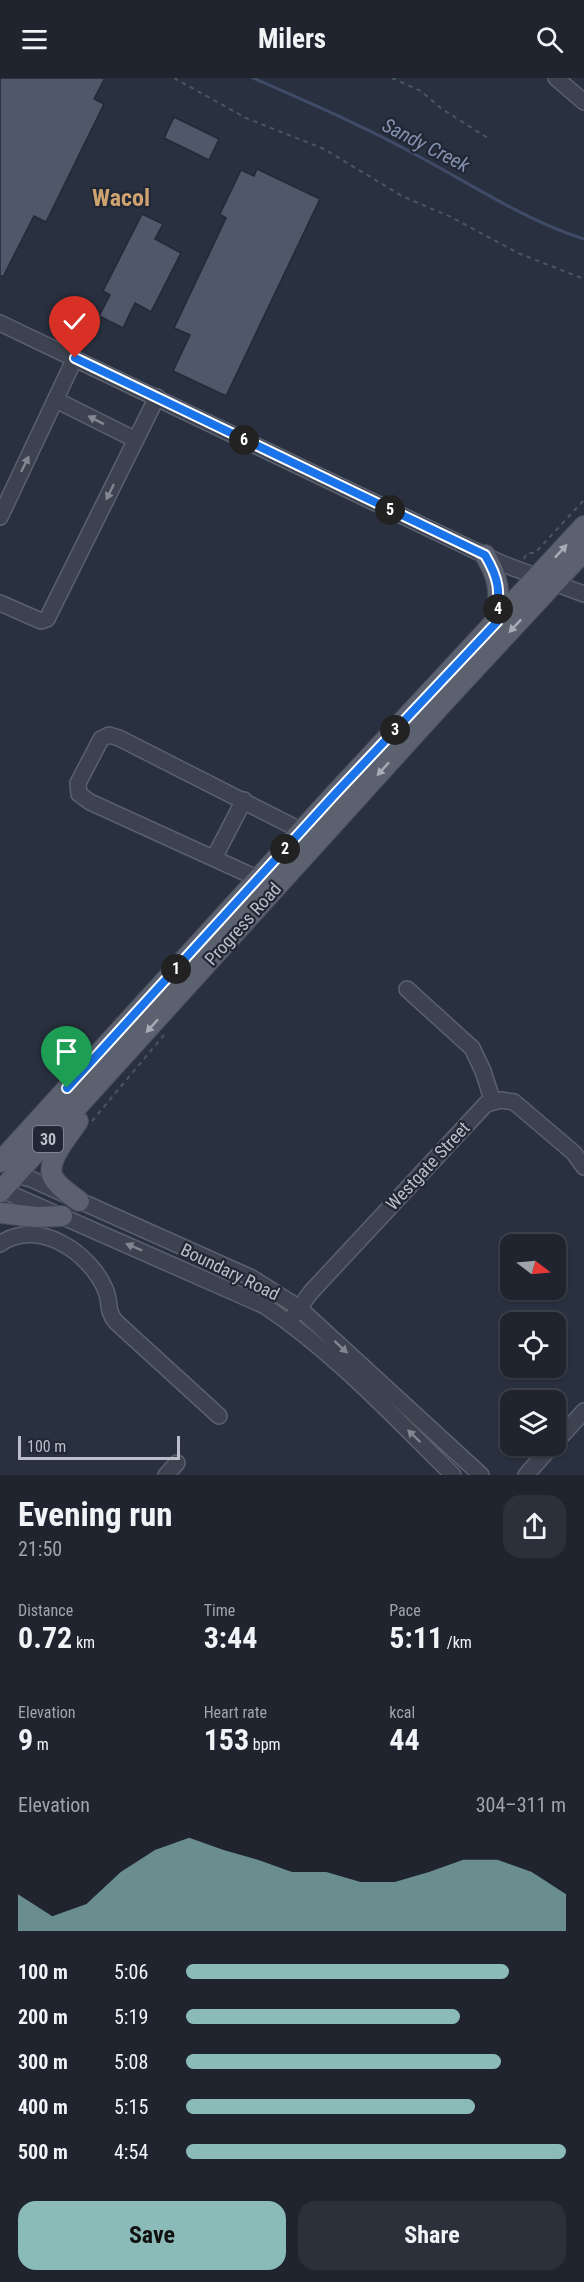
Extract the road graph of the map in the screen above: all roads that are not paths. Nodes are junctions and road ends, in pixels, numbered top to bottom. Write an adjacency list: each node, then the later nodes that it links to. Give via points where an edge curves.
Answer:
1 (556, 78): 2 (street)
2 (584, 102)
3 (0, 323): 4 (street)
4 (75, 358): 5 (street); 6 (street)
5 (157, 397): 7 (street); 11 (street)
6 (56, 400): 7 (street, one-way to 6); 8 (street, one-way to 6)
7 (136, 440): 14 (street, one-way to 14, via 47,619 41,621)
8 (0, 517)
9 (584, 526): 12 (main road, Progress Road / 30, one-way to 9)
10 (584, 551): 12 (main road, Progress Road / 30)
11 (485, 555): 12 (street); 15 (main road, via 499,586)
12 (546, 580): 13 (street); 15 (main road, Progress Road / 30); 21 (main road, Progress Road / 30, one-way to 21, via 404,746)
13 (584, 594)
14 (0, 603)
15 (497, 622): 17 (main road, Progress Road / 30)
16 (244, 801): 17 (street); 18 (street); 18 (street, via 119,738 109,735 101,739 78,783 80,794)
17 (302, 831): 19 (main road, Progress Road / 30)
18 (214, 858): 19 (street)
19 (259, 879): 23 (main road, Progress Road / 30)
20 (407, 989): 22 (street, via 472,1047)
21 (95, 1089): 27 (main road, Progress Road / 30); 28 (main road, via 52,1166 54,1179)
22 (493, 1102): 26 (street, via 514,1102 574,1153); 32 (street, Westgate Street, via 463,1127)
23 (24, 1134): 24 (main road); 25 (main road, Progress Road / 30)
24 (0, 1140)
25 (0, 1162)
26 (584, 1167)
27 (4, 1183): 28 (street, Boundary Road, via 31,1179); 30 (street, Boundary Road)
28 (79, 1201): 32 (street, Boundary Road, via 252,1278)
29 (0, 1213): 30 (main road)
30 (62, 1216): 33 (street, Boundary Road, one-way to 30, via 265,1306)
31 (0, 1244): 35 (street, via 19,1235 38,1235 74,1249 106,1291 109,1313 116,1322)
32 (298, 1308): 33 (street, Westgate Street); 41 (street, Boundary Road, one-way to 41)
33 (290, 1323): 40 (street, Boundary Road, one-way to 33, via 335,1360)
34 (584, 1412): 36 (street)
35 (219, 1416)
36 (566, 1431)
37 (543, 1456): 42 (street)
38 (177, 1463): 39 (street)
39 (166, 1475)
40 (453, 1475)
41 (480, 1475)
42 (526, 1475)

